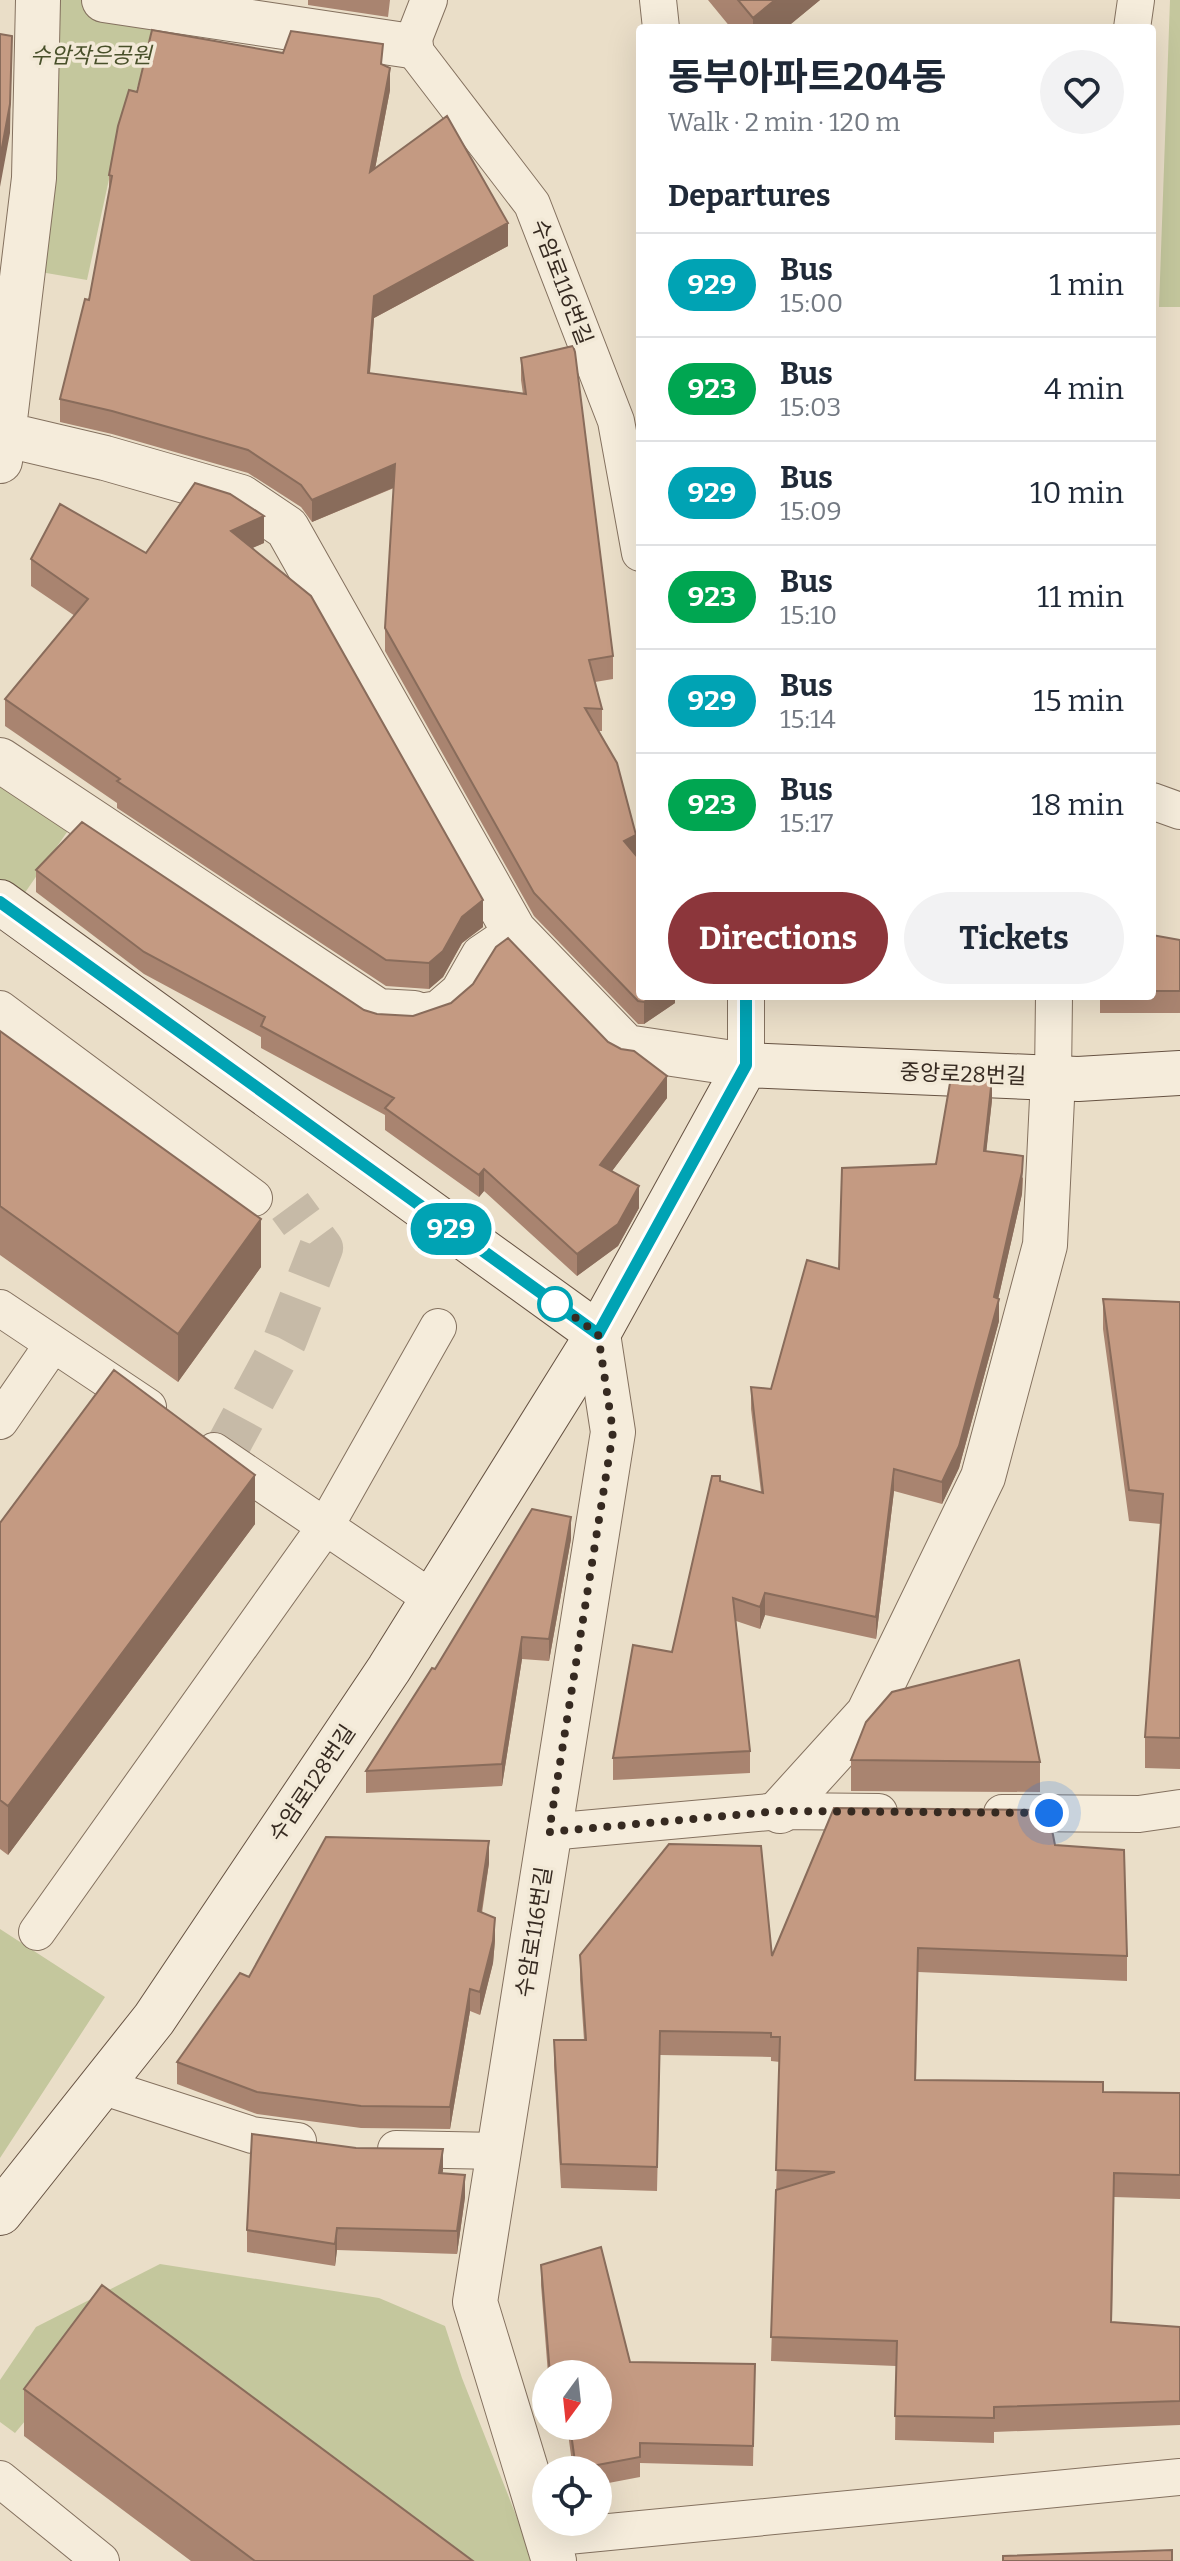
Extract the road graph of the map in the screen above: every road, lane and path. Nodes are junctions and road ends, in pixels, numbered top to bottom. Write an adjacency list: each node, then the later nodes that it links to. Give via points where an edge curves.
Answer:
1 (38, 0): 9 (street, via 34,178)
2 (104, 0): 8 (street)
3 (429, 0): 8 (lane)
4 (658, 0): 6 (lane)
5 (1136, 0): 7 (lane)
6 (661, 24)
7 (1133, 24)
8 (411, 46): 10 (lane, 수암로116번길, via 532,204 616,421)
9 (2, 448): 15 (street, 중앙로28번길, via 105,458 241,497 287,528)
10 (636, 531)
11 (0, 760): 19 (street, via 378,1011)
12 (1156, 802): 13 (lane)
13 (1180, 811)
14 (0, 902): 26 (street)
15 (514, 931): 19 (lane, via 480,954 459,991 438,1009); 20 (street, 중앙로28번길, via 626,1047)
16 (746, 1000): 20 (lane)
17 (1054, 1000): 22 (lane)
18 (0, 1009): 23 (lane)
19 (414, 1013)
20 (746, 1065): 22 (street, 중앙로28번길); 26 (street)
21 (1180, 1073): 22 (street, 중앙로28번길)
22 (1053, 1078): 32 (street, via 1045,1245 983,1477 868,1714)
23 (254, 1198)
24 (0, 1308): 27 (lane)
25 (438, 1327): 29 (lane)
26 (598, 1334): 30 (street, 수암로128번길); 35 (street, 수암로116번길, via 613,1432)
27 (53, 1344): 28 (lane); 29 (lane)
28 (0, 1421)
29 (325, 1527): 30 (lane); 36 (lane)
30 (431, 1598): 37 (street, 수암로128번길, via 172,1992)
31 (1180, 1808): 34 (lane, via 1139,1814)
32 (780, 1811): 33 (lane); 35 (lane)
33 (905, 1812)
34 (967, 1813)
35 (549, 1832): 38 (street, 수암로116번길)
36 (37, 1932)
37 (101, 2086): 38 (lane, via 252,2135 344,2147); 39 (street, 수암로128번길)
38 (499, 2151): 42 (street, 수암로116번길, via 475,2302)
39 (0, 2213)
40 (1180, 2477): 42 (lane)
41 (0, 2479): 43 (lane)
42 (550, 2549)
43 (101, 2561)

